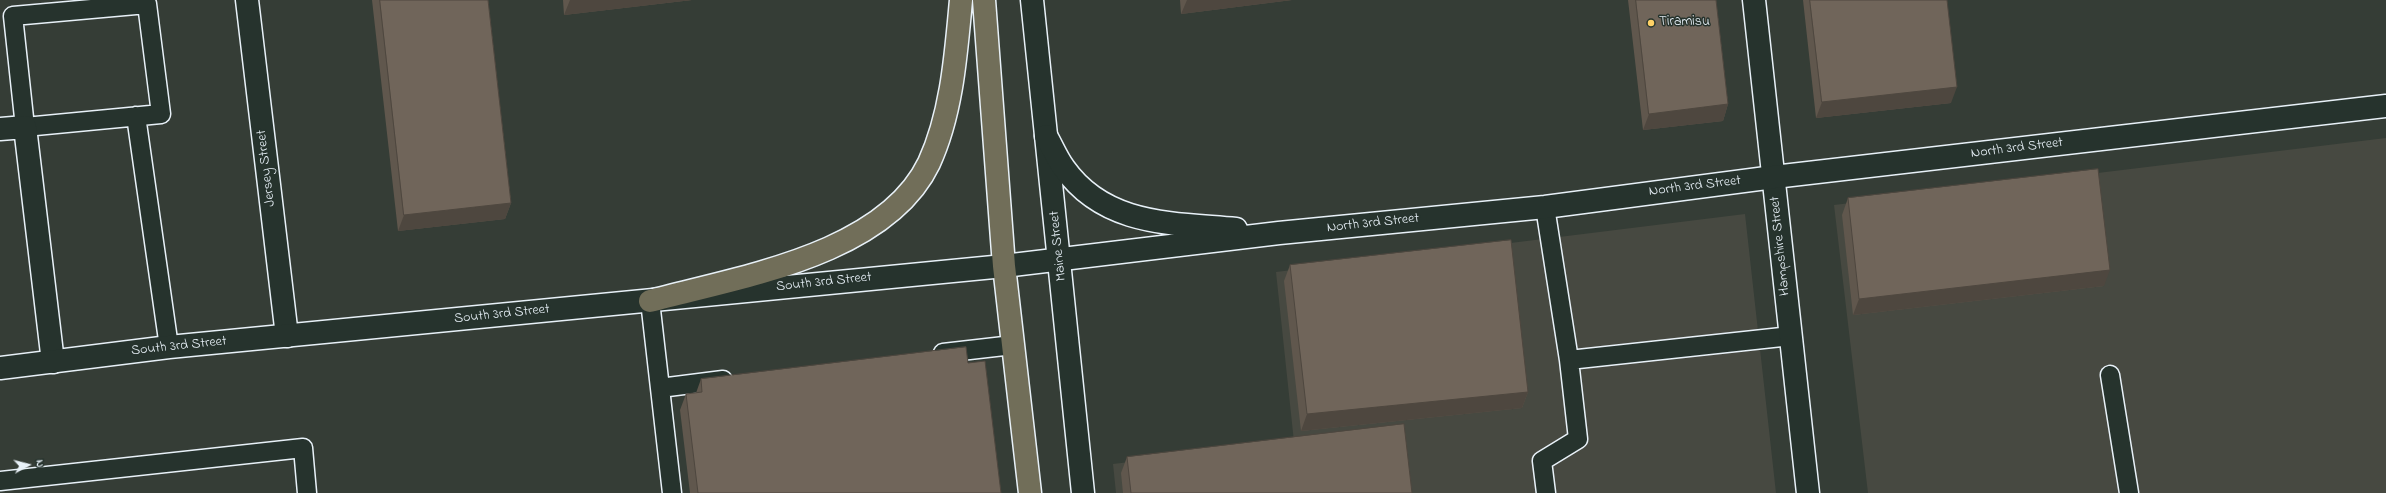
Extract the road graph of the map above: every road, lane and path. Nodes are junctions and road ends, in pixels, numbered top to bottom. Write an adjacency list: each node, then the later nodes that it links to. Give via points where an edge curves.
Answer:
1 (247, 0): 18 (main road, Jersey Street)
2 (962, 0): 17 (highway, via 955,63 942,129 929,163 920,177 909,194 884,219 853,238 788,264)
3 (984, 0): 16 (highway)
4 (1032, 0): 11 (main road, Maine Street)
5 (1754, 0): 12 (main road, Hampshire Street)
6 (6, 16): 8 (lane, via 147,4 161,114); 9 (lane)
7 (2386, 106): 12 (main road, North 3rd Street)
8 (136, 116): 9 (lane); 21 (lane)
9 (25, 127): 10 (main road); 24 (main road)
10 (0, 129)
11 (1046, 136): 14 (main road, via 1064,168 1088,196 1115,211 1147,221); 15 (main road, Maine Street)
12 (1774, 177): 13 (main road, North 3rd Street); 19 (main road, Hampshire Street)
13 (1545, 207): 14 (main road, North 3rd Street); 23 (lane)
14 (1279, 233): 15 (main road, North 3rd Street)
15 (1060, 259): 16 (main road, North 3rd Street); 33 (main road, Maine Street)
16 (1004, 266): 17 (main road, South 3rd Street); 20 (highway)
17 (650, 301): 18 (main road, South 3rd Street); 28 (lane)
18 (287, 336): 21 (main road, South 3rd Street)
19 (1791, 336): 23 (lane); 35 (main road, Hampshire Street)
20 (1013, 345): 22 (lane); 32 (highway)
21 (169, 347): 24 (main road, South 3rd Street)
22 (927, 355)
23 (1569, 360): 34 (lane, via 1578,439 1542,461)
24 (53, 362): 25 (main road, South 3rd Street)
25 (0, 368)
26 (2110, 375): 36 (lane)
27 (738, 378): 28 (lane)
28 (660, 388): 31 (lane)
29 (0, 481): 30 (lane, via 303,448)
30 (307, 493)
31 (672, 493)
32 (1030, 493)
33 (1084, 493)
34 (1546, 493)
35 (1808, 493)
36 (2129, 493)

